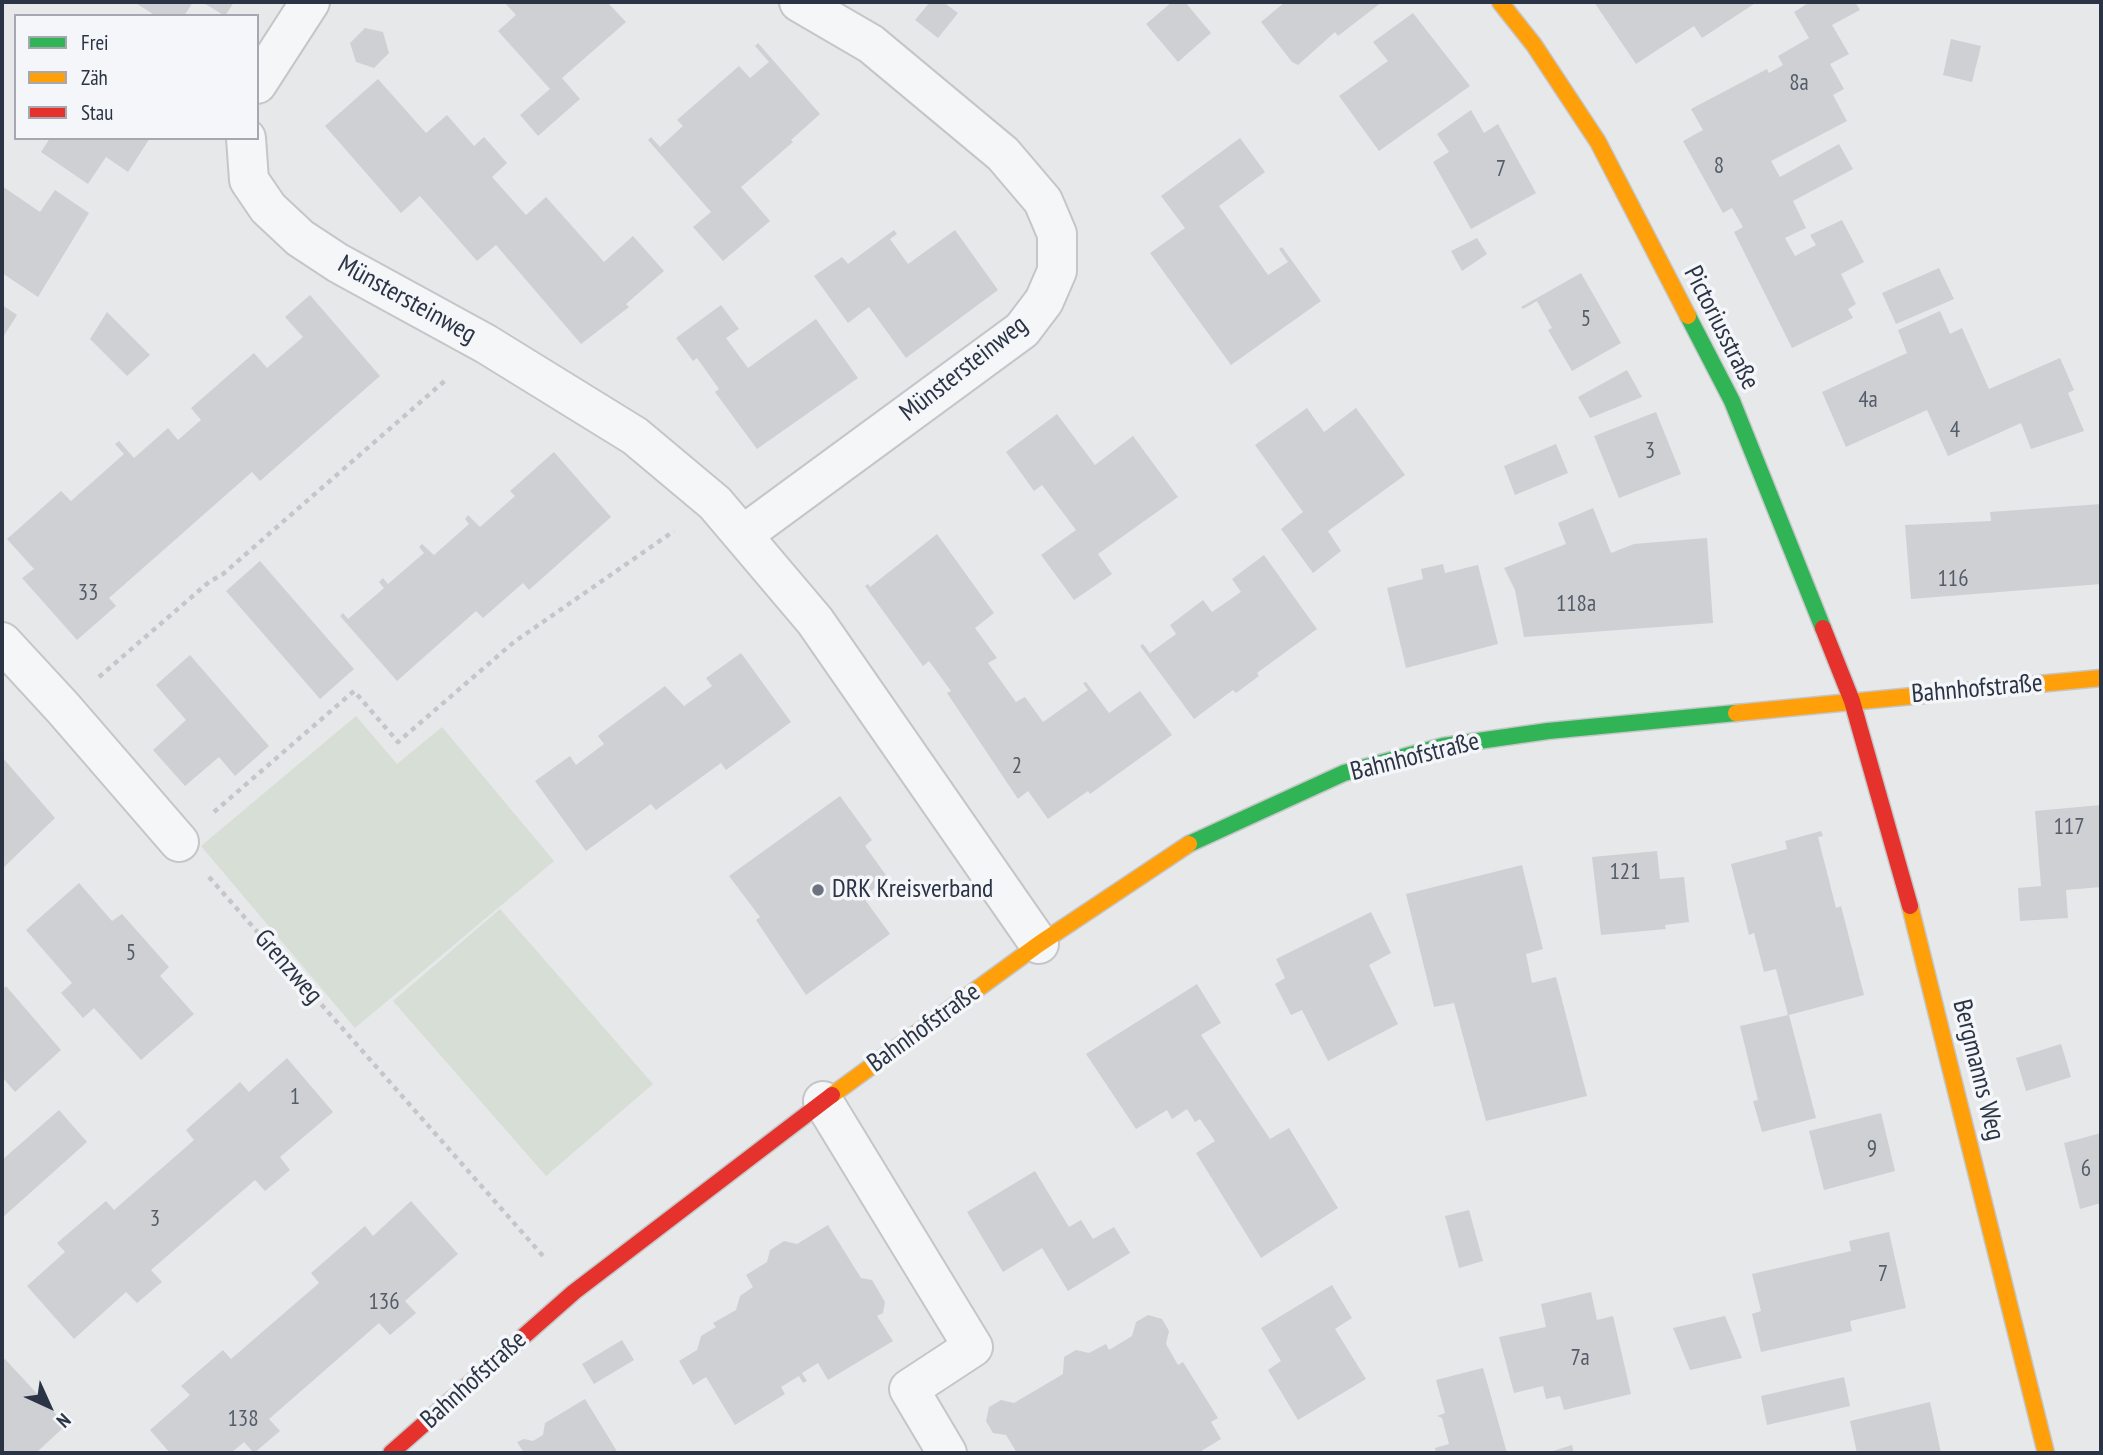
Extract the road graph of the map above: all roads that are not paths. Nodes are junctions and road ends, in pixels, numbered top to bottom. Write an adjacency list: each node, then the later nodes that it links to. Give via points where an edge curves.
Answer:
1 (310, 2): 4 (street)
2 (799, 2): 6 (street, Münstersteinweg, via 871,44 1003,155 1043,201 1057,234 1057,271 1044,301 1022,330)
3 (1500, 2): 9 (street, Pictoriusstraße, via 1598,142 1732,401)
4 (259, 81)
5 (246, 140): 6 (street, Münstersteinweg, via 249,180 268,208 300,238 635,436 715,503)
6 (744, 534): 11 (street, Münstersteinweg, via 816,621)
7 (2, 642): 10 (street)
8 (2101, 678): 9 (street, Bahnhofstraße)
9 (1852, 701): 11 (street, Bahnhofstraße, via 1548,731 1443,746 1344,773 1199,838); 15 (street, Bergmanns Weg, via 1929,975)
10 (179, 842)
11 (1039, 944): 12 (street, Bahnhofstraße)
12 (823, 1101): 13 (street, Bahnhofstraße, via 574,1292); 14 (street, via 973,1348 909,1389)
13 (391, 1453)
14 (947, 1453)
15 (2046, 1453)

